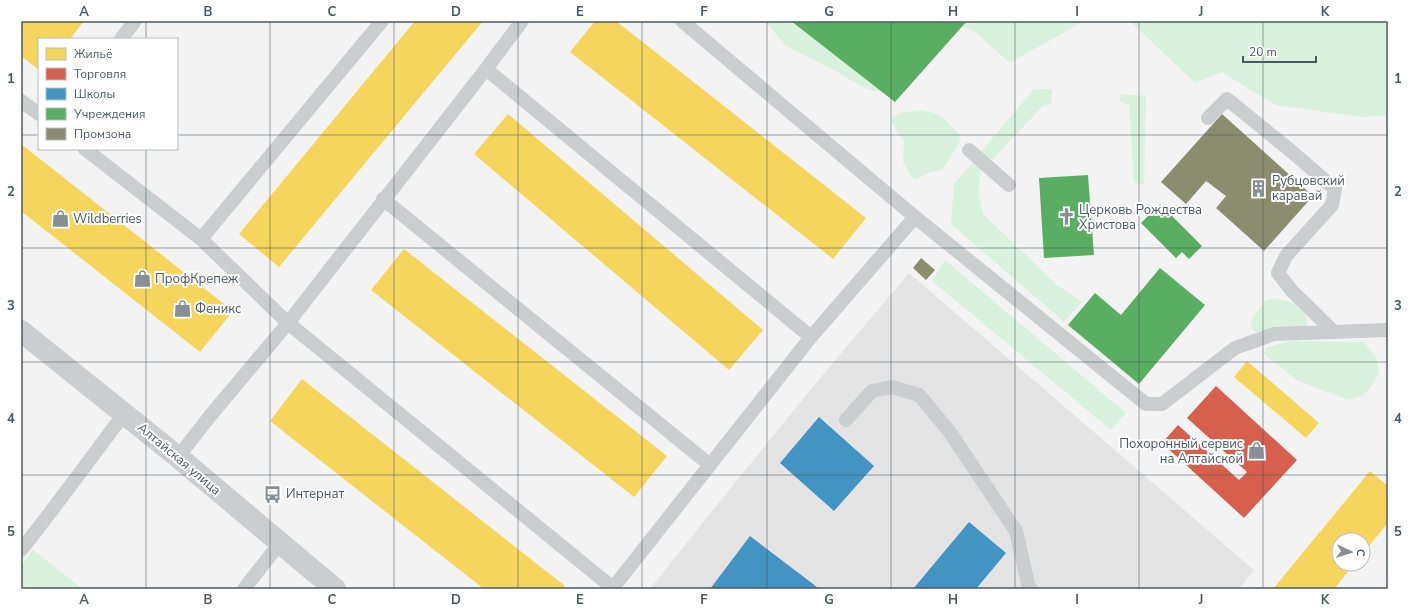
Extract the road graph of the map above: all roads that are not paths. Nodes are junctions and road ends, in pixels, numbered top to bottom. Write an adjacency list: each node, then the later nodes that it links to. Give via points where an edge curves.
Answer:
1 (135, 21): 5 (lane)
2 (382, 21): 15 (lane)
3 (522, 21): 6 (lane)
4 (682, 21): 14 (lane)
5 (121, 38)
6 (486, 69): 13 (lane); 20 (lane)
7 (21, 101): 8 (lane)
8 (38, 113)
9 (1208, 118): 19 (lane, via 1227,99 1335,189 1332,205 1286,256 1278,273 1292,291)
10 (86, 150): 15 (lane)
11 (969, 150): 12 (lane)
12 (1009, 185)
13 (383, 199): 16 (lane); 24 (lane)
14 (915, 217): 19 (lane, via 1146,404 1162,404 1235,348 1274,334); 20 (lane)
15 (201, 239): 16 (lane)
16 (288, 323): 23 (lane); 27 (lane)
17 (21, 330): 21 (main road, Алтайская улица)
18 (1388, 330): 19 (lane)
19 (1334, 332)
20 (811, 337): 24 (lane)
21 (124, 414): 23 (main road, Алтайская улица); 26 (lane)
22 (846, 420): 30 (lane, via 872,391 892,386 919,395 949,431 1016,531)
23 (178, 457): 25 (main road, Алтайская улица)
24 (710, 465): 27 (lane)
25 (280, 543): 28 (lane); 29 (main road, Алтайская улица)
26 (21, 550)
27 (612, 588)
28 (244, 589)
29 (335, 589)
30 (1031, 589)

